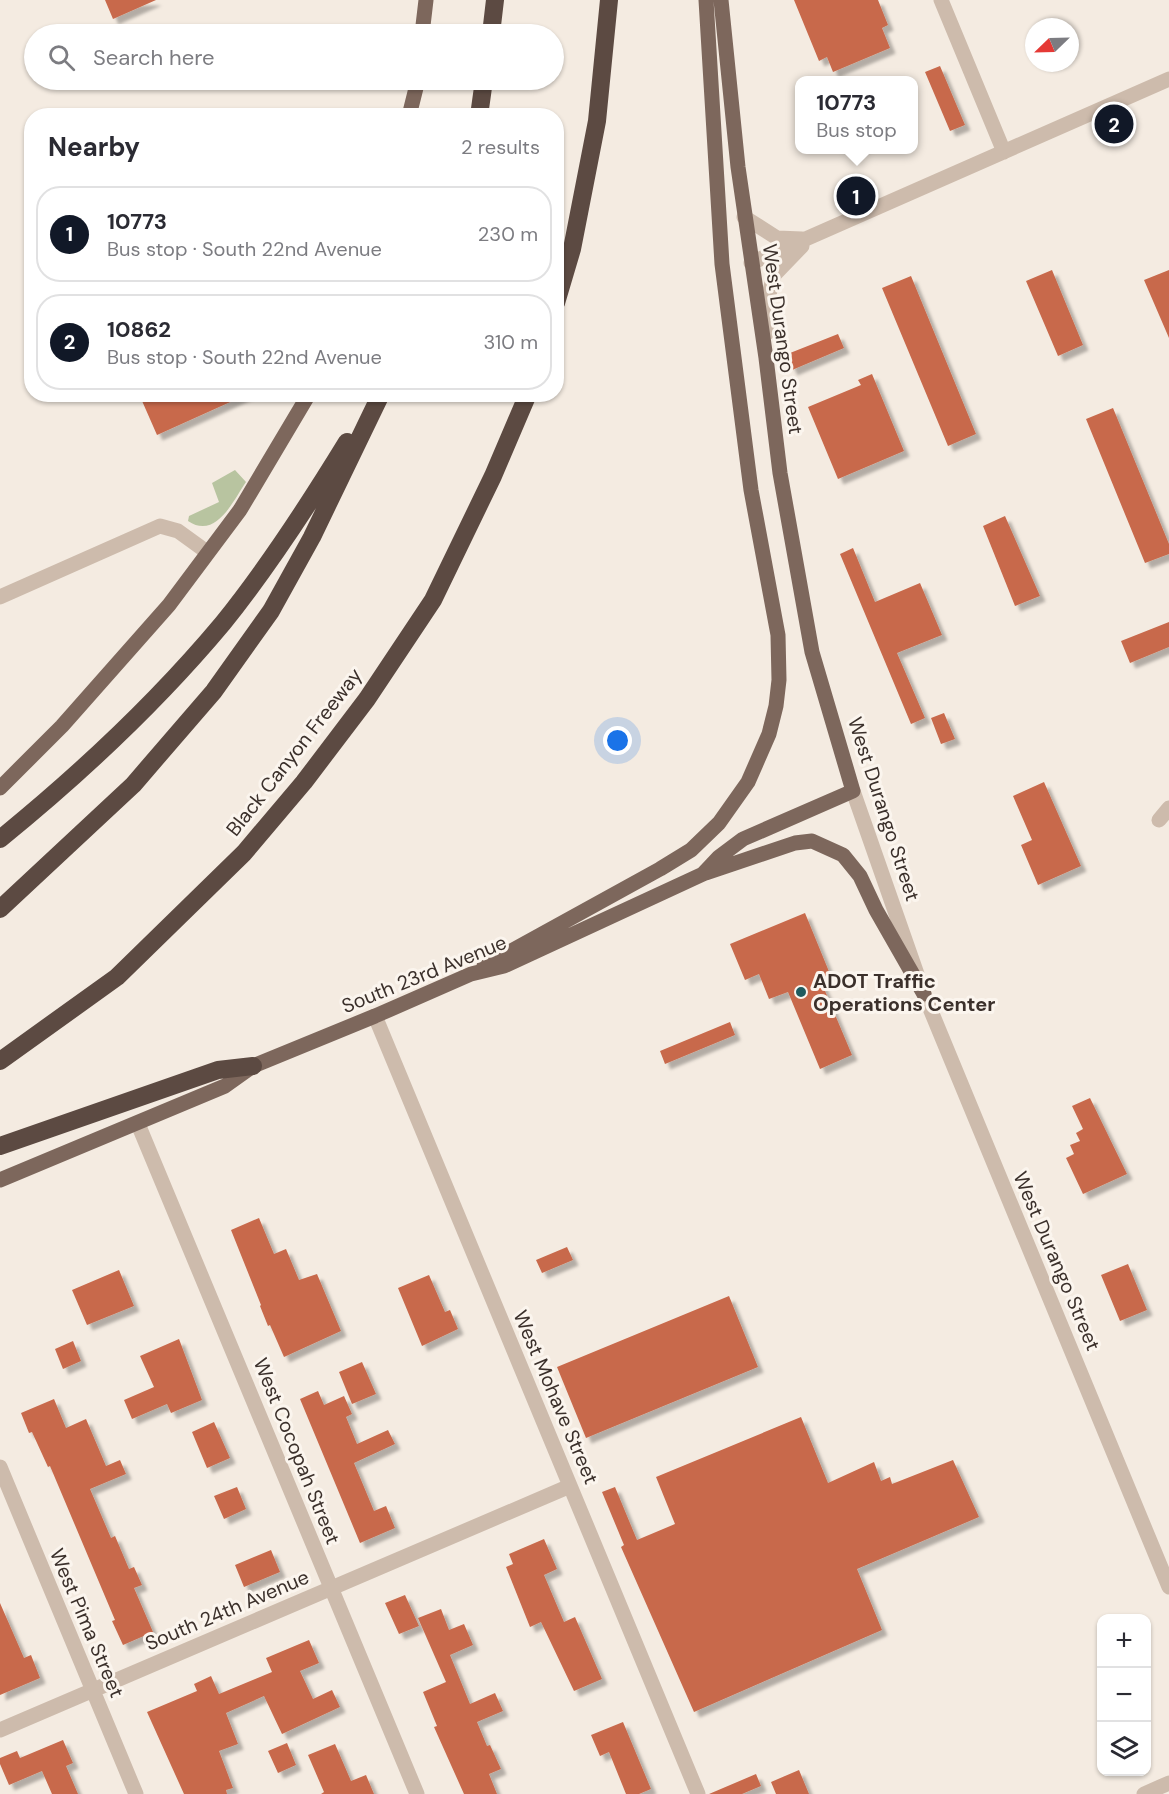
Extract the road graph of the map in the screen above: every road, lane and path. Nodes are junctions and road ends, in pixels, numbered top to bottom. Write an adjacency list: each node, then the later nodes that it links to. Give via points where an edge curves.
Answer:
1 (426, 0): 7 (main road)
2 (495, 0): 8 (highway)
3 (609, 0): 18 (highway, via 597,121)
4 (706, 0): 31 (main road, via 722,264 751,490 778,635 776,706 769,734 748,782 719,823 691,850)
5 (722, 0): 15 (main road, West Durango Street)
6 (941, 0): 14 (street)
7 (423, 24)
8 (492, 24)
9 (1169, 79): 14 (street)
10 (416, 90): 12 (main road)
11 (483, 90): 13 (highway)
12 (411, 108)
13 (480, 108)
14 (1004, 152): 16 (street)
15 (744, 217): 16 (street, via 777,238); 17 (main road, West Durango Street)
16 (808, 239): 17 (street); 19 (street, via 774,275 767,302)
17 (752, 263): 19 (main road, West Durango Street)
18 (564, 276)
19 (766, 358): 27 (main road, West Durango Street, via 780,473 812,652)
20 (304, 402): 24 (main road, via 240,510)
21 (371, 402): 28 (highway, via 287,536 222,623 146,708)
22 (377, 402): 30 (highway, via 276,602 214,691 133,785)
23 (525, 402): 34 (highway, Black Canyon Freeway, via 494,476 433,600 367,699 304,782 244,854 117,977)
24 (207, 552): 25 (street, via 178,531 160,526); 26 (main road, via 169,605 117,665)
25 (0, 597)
26 (0, 788)
27 (853, 791): 29 (main road, South 23rd Avenue, via 743,839); 32 (street, West Durango Street)
28 (0, 839)
29 (703, 874): 31 (main road, South 23rd Avenue, via 504,966); 32 (main road, via 795,843 812,841 843,855 860,876)
30 (0, 909)
31 (471, 974): 33 (main road, South 23rd Avenue)
32 (924, 994): 41 (street, West Durango Street)
33 (375, 1016): 35 (main road, South 23rd Avenue); 40 (street, West Mohave Street)
34 (0, 1060)
35 (253, 1066): 36 (main road, South 23rd Avenue, via 225,1086); 37 (highway, via 218,1070)
36 (138, 1124): 38 (main road, South 23rd Avenue); 42 (street, West Cocopah Street)
37 (0, 1146)
38 (0, 1180)
39 (0, 1467): 43 (street, West Pima Street)
40 (570, 1486): 42 (street, South 24th Avenue); 48 (street, West Mohave Street)
41 (1169, 1587)
42 (331, 1589): 43 (street, South 24th Avenue); 47 (street, West Cocopah Street)
43 (93, 1691): 44 (street, South 24th Avenue); 46 (street, West Pima Street)
44 (0, 1730)
45 (1169, 1783): 49 (street)
46 (136, 1794)
47 (417, 1794)
48 (698, 1794)
49 (1144, 1794)

